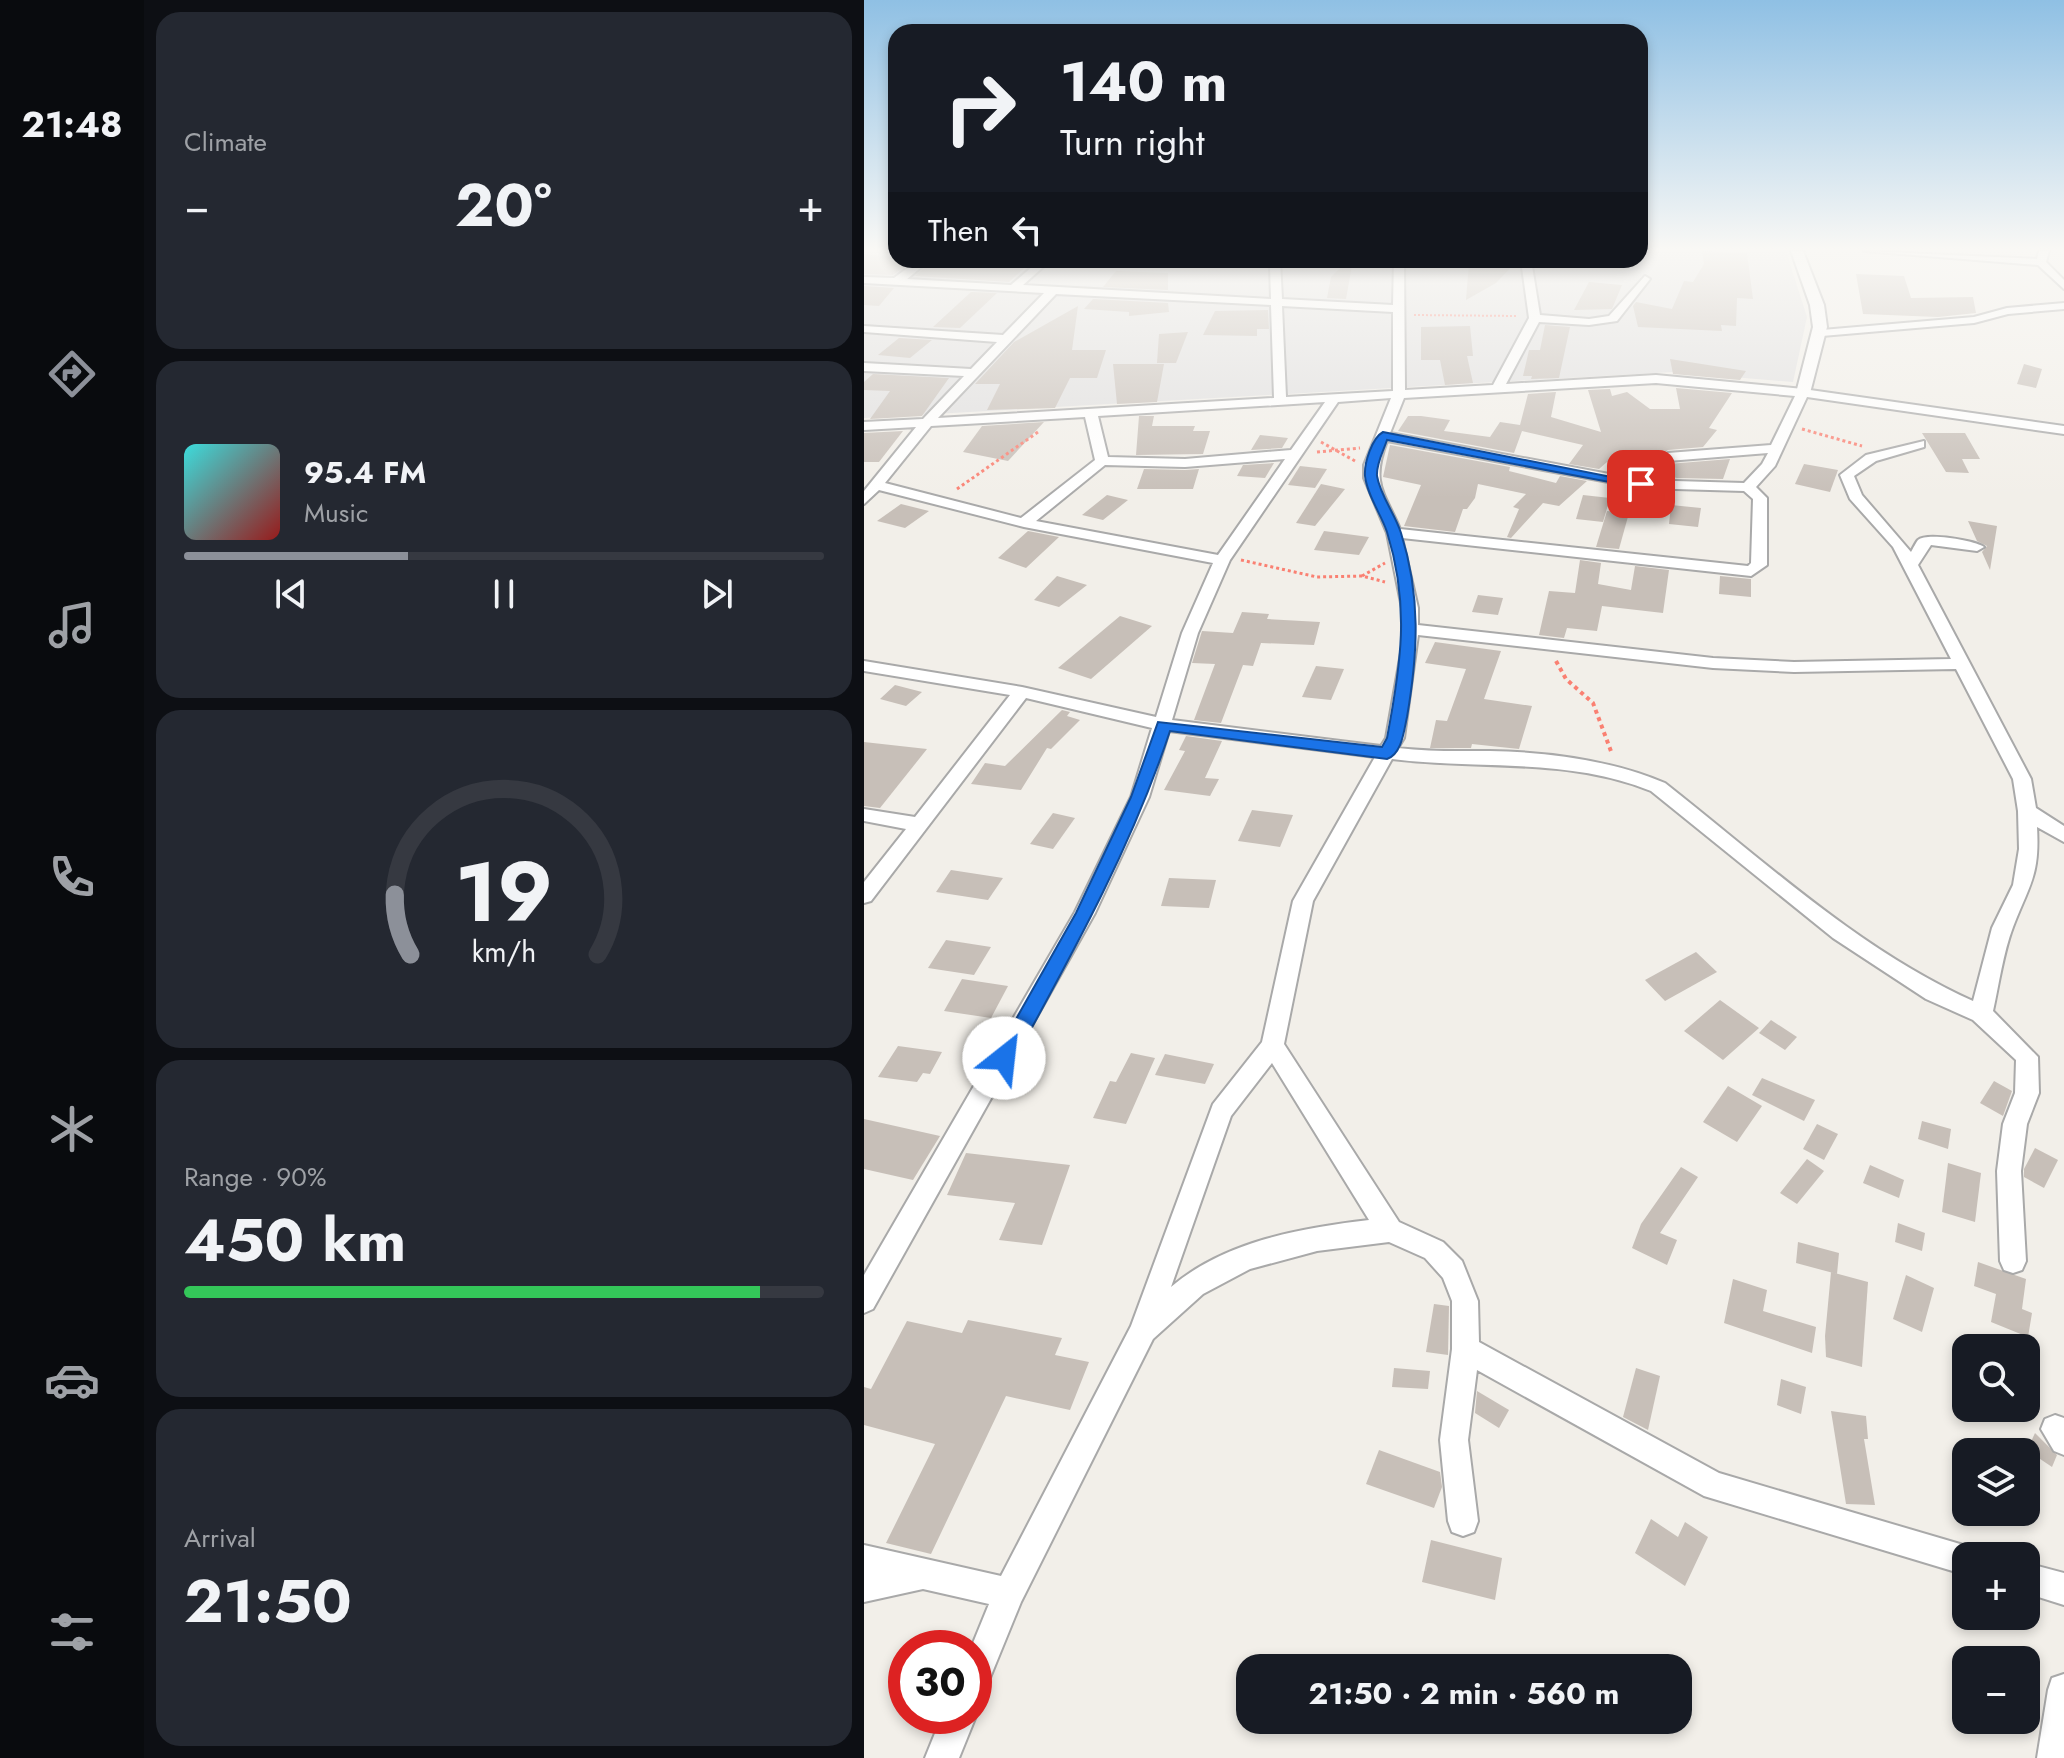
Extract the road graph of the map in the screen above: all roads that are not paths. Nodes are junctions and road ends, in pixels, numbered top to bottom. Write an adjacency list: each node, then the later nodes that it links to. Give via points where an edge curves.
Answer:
1 (922, 333): 7 (street)
2 (1013, 333): 7 (street)
3 (1277, 333): 14 (street)
4 (1399, 333): 12 (street)
5 (1527, 333): 10 (street)
6 (1822, 333): 11 (street)
7 (1007, 339): 9 (street)
8 (864, 367): 9 (street)
9 (976, 373): 16 (street)
10 (1498, 388): 11 (street, via 1656,379); 12 (street)
11 (1803, 393): 18 (street); 21 (street)
12 (1399, 395): 13 (street); 19 (street)
13 (1334, 398): 14 (street); 22 (street)
14 (1280, 402): 15 (street)
15 (1091, 413): 16 (street); 24 (street)
16 (927, 422): 17 (street); 25 (street)
17 (864, 426)
18 (2064, 430)
19 (1382, 438): 26 (street, via 1641,484); 29 (street, via 1371,478)
20 (1919, 444): 32 (street, via 1884,453 1847,475 1849,485)
21 (1777, 450): 23 (street); 26 (street, via 1759,480)
22 (1295, 454): 24 (street, via 1185,463); 31 (street)
23 (1668, 457)
24 (1102, 461): 28 (street)
25 (876, 485): 27 (street); 28 (street)
26 (1748, 487): 29 (street, via 1760,498 1759,565 1751,571)
27 (864, 500)
28 (1024, 523): 31 (street)
29 (1394, 533): 33 (street)
30 (1977, 547): 32 (street, via 1929,540)
31 (1222, 560): 37 (street, via 1190,633)
32 (1912, 563): 34 (street)
33 (1410, 629): 34 (street, via 1752,665); 38 (street, via 1395,738)
34 (1963, 664): 39 (street, via 2022,779)
35 (864, 666): 36 (street)
36 (1022, 692): 37 (street); 41 (street)
37 (1164, 725): 38 (street); 48 (street, via 1140,797 1085,913)
38 (1387, 753): 44 (street, via 1586,766 1658,787 1840,932 1934,993); 45 (street, via 1303,901)
39 (2027, 811): 42 (street); 44 (street, via 2029,849 2023,885 2002,928)
40 (864, 815): 41 (street)
41 (917, 824): 43 (street)
42 (2064, 835)
43 (864, 896)
44 (1981, 1014): 47 (street, via 2027,1057 2027,1093 2015,1124 2009,1171)
45 (1273, 1045): 46 (street); 49 (street, via 1221,1111)
46 (1390, 1230): 49 (street, via 1326,1236 1259,1253 1200,1281); 50 (street, via 1434,1250 1453,1270 1465,1301)
47 (2013, 1261)
48 (864, 1300)
49 (1142, 1332): 58 (street)
50 (1466, 1349): 51 (street, via 1454,1440); 52 (street, via 1714,1486)
51 (1463, 1521)
52 (1952, 1556)
53 (864, 1560): 54 (street)
54 (928, 1574): 56 (street); 58 (street)
55 (2040, 1582): 57 (street)
56 (864, 1586)
57 (2064, 1589)
58 (1009, 1593): 59 (street)
59 (992, 1635)
60 (2064, 1690): 63 (street)
61 (952, 1734): 62 (street)
62 (942, 1758)
63 (2054, 1758)

